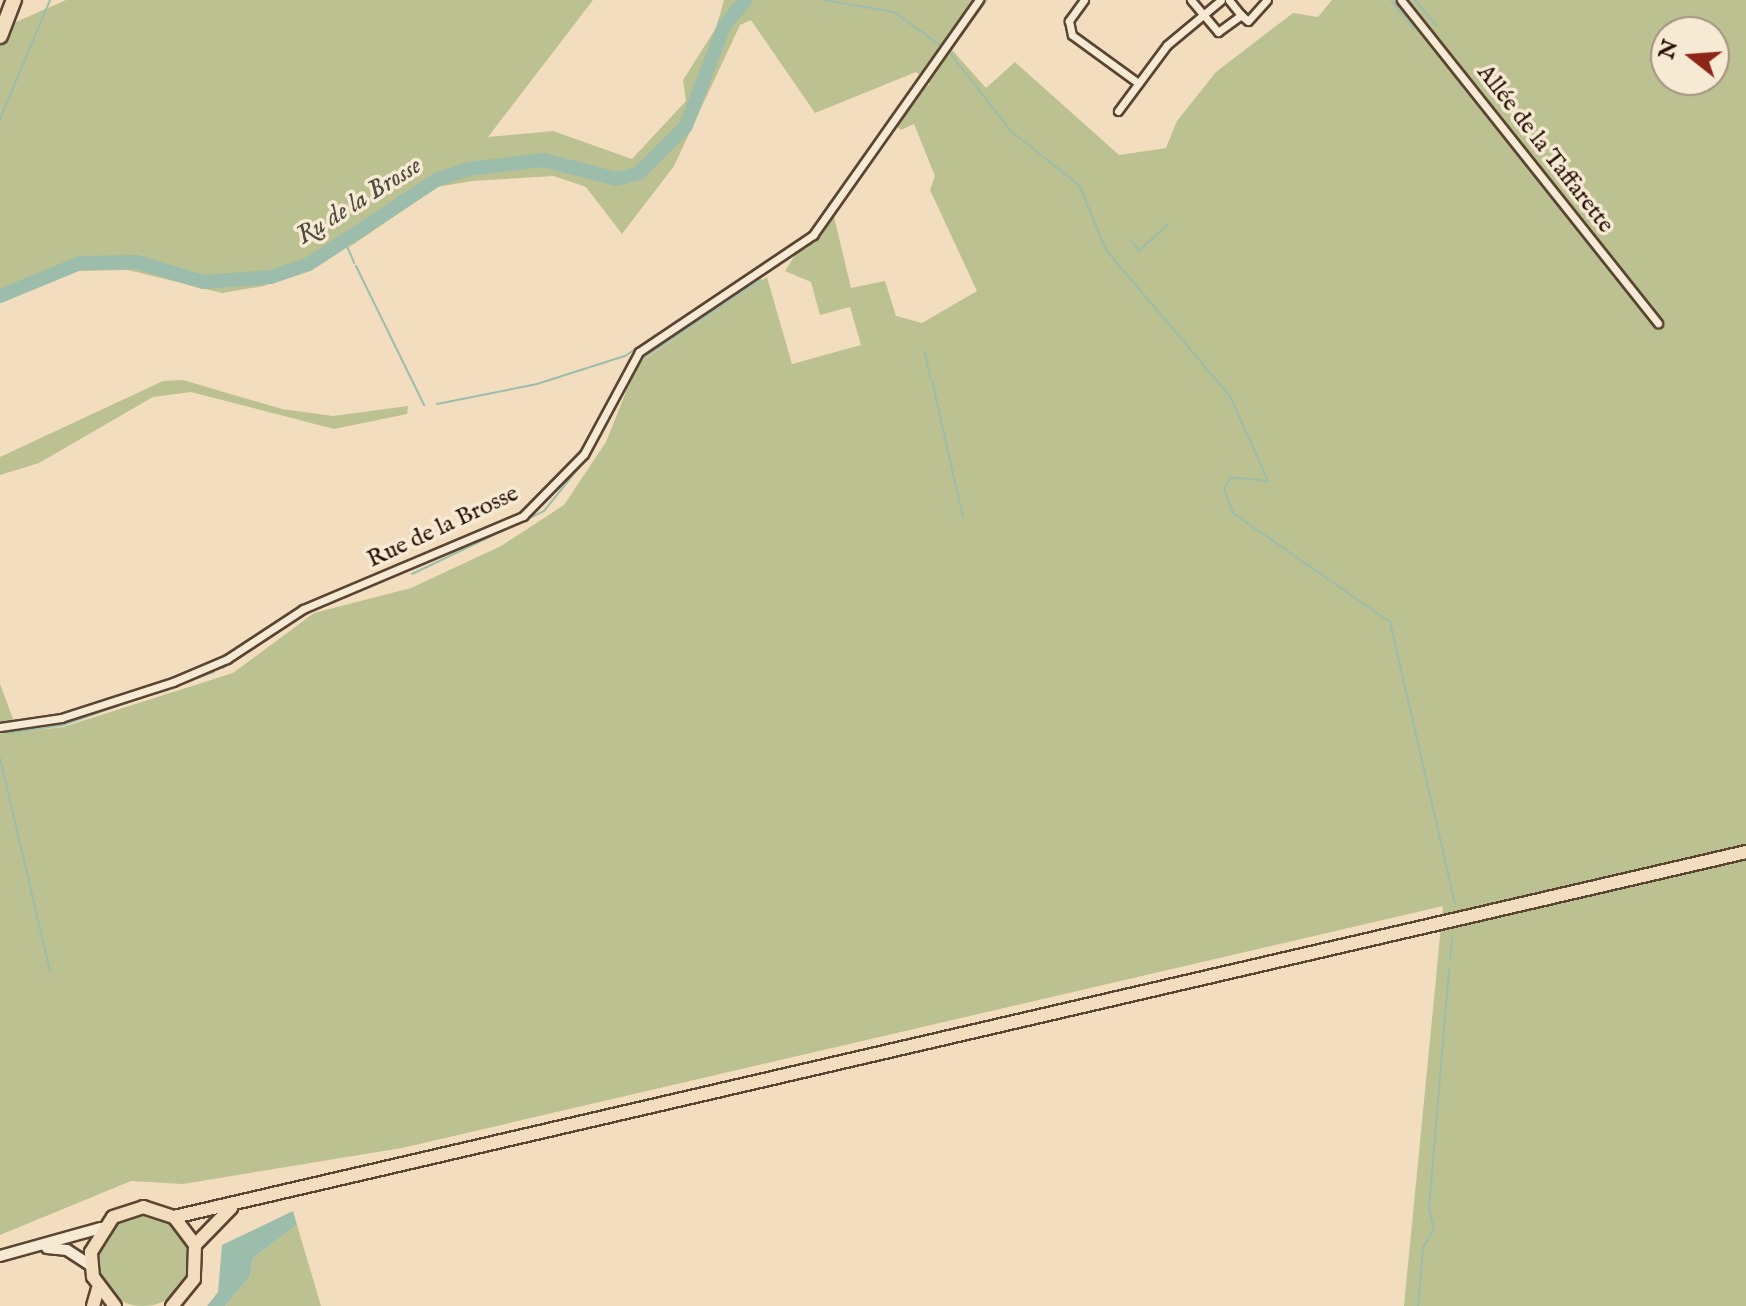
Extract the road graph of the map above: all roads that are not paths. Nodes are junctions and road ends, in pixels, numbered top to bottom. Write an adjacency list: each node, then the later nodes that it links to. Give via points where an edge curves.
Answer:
1 (14, 0): 11 (highway)
2 (979, 0): 15 (street, Rue de la Brosse, via 813,235 639,352 584,454 523,516 303,609 227,659 173,682 61,718)
3 (1084, 0): 12 (street, via 1069,28 1085,50)
4 (1191, 0): 9 (street)
5 (1221, 0): 9 (street)
6 (1229, 0): 10 (street)
7 (1267, 0): 10 (street, via 1248,21)
8 (1401, 0): 14 (street, Allée de la Taffarette)
9 (1203, 14): 10 (street, via 1218,32); 12 (street)
10 (1241, 15)
11 (0, 36)
12 (1138, 83): 13 (street)
13 (1118, 111)
14 (1658, 323)
15 (0, 727)
16 (1746, 852): 17 (main road)
17 (237, 1204): 18 (main road); 20 (main road)
18 (174, 1217): 19 (main road, via 127,1210); 20 (main road)
19 (101, 1228): 21 (main road); 23 (main road)
20 (195, 1245): 27 (main road, via 194,1279)
21 (41, 1247): 22 (main road); 23 (main road, via 67,1250)
22 (0, 1256)
23 (90, 1265): 24 (main road)
24 (98, 1289): 25 (main road); 26 (main road)
25 (93, 1306)
26 (115, 1306)
27 (173, 1306)

